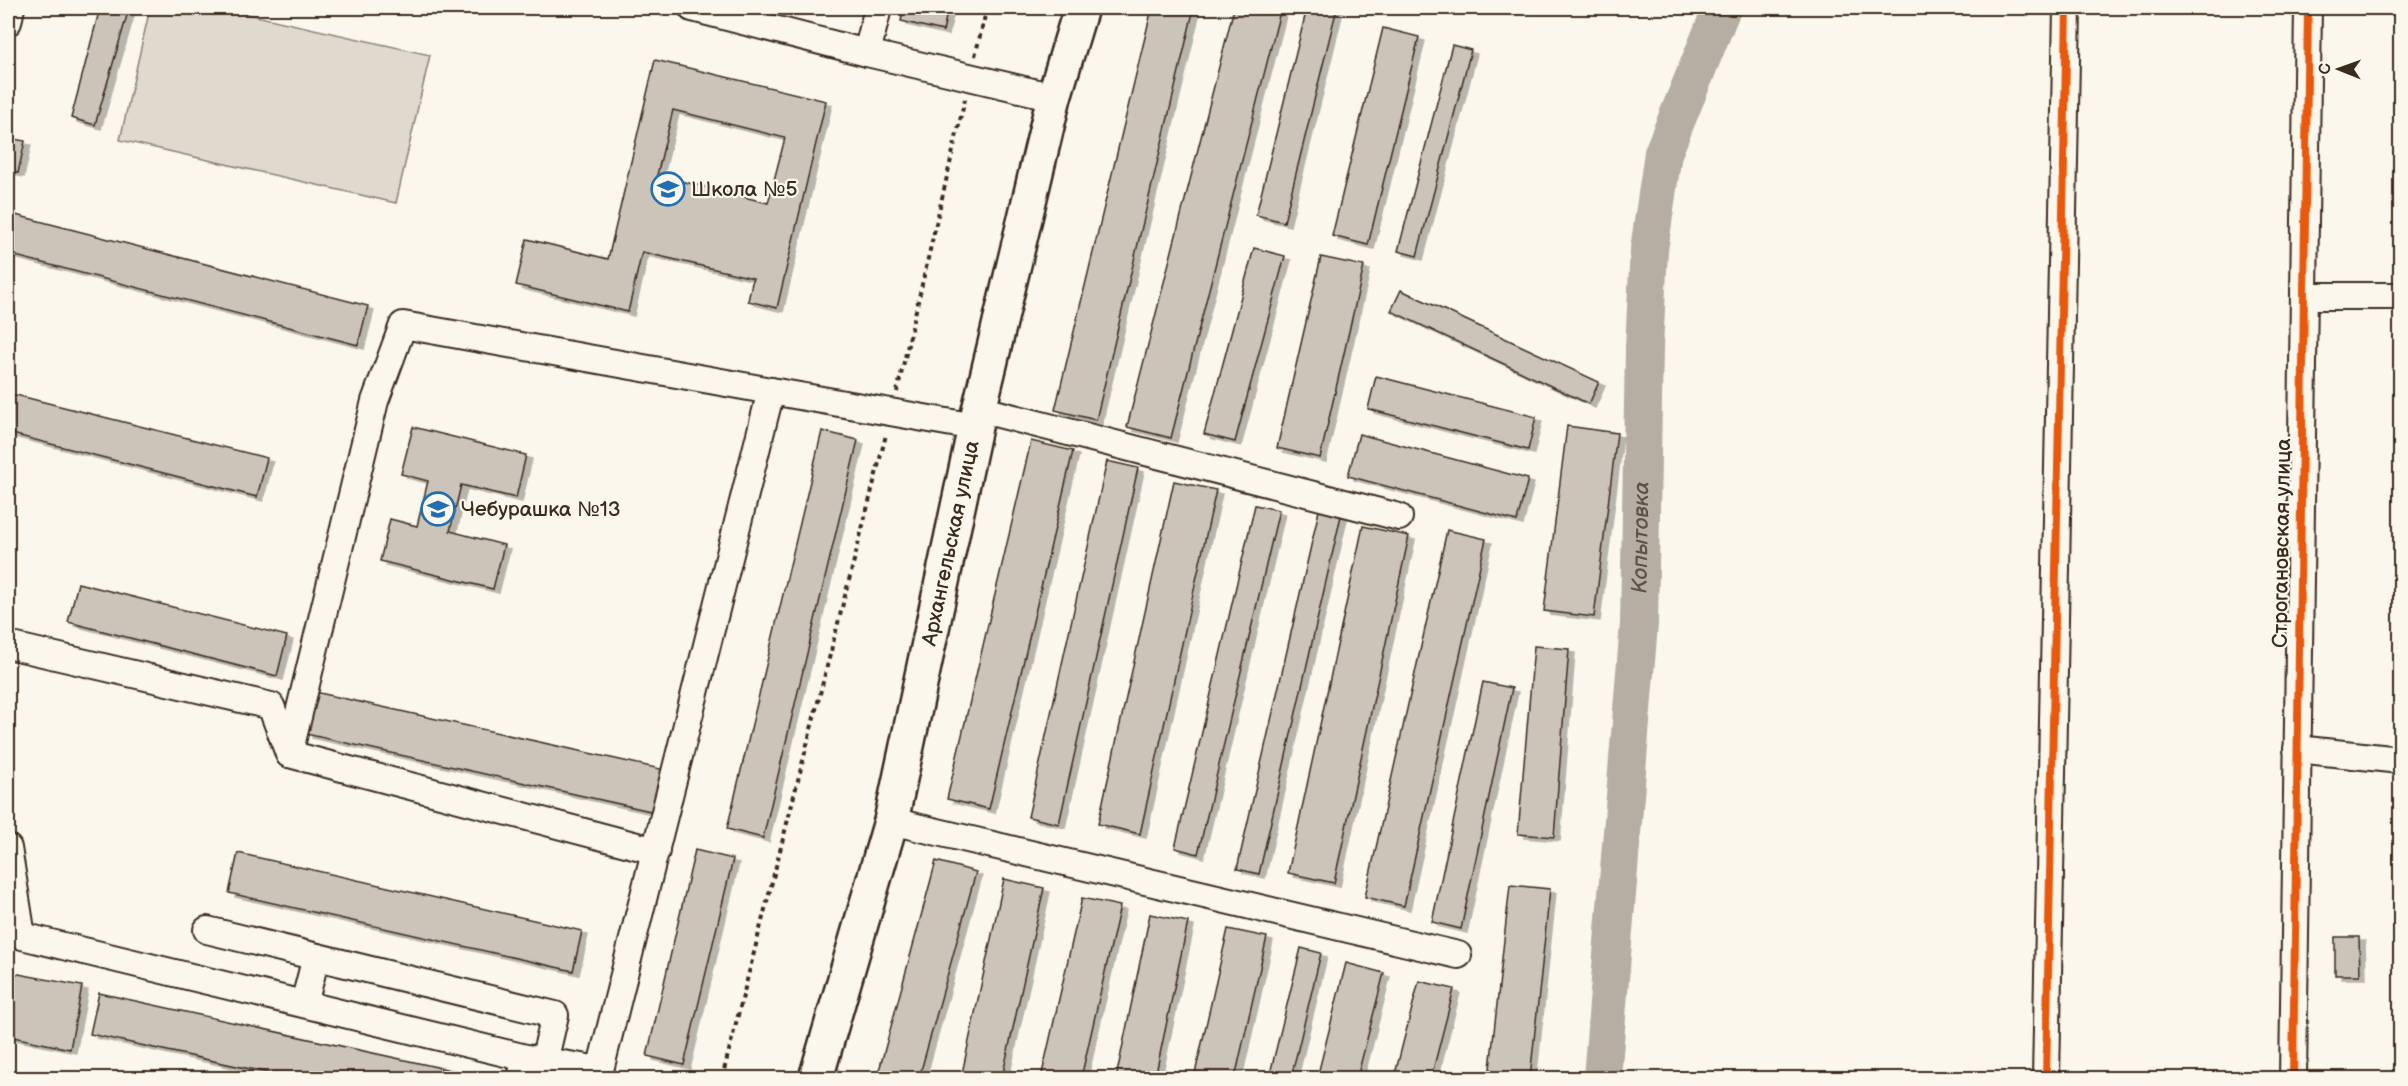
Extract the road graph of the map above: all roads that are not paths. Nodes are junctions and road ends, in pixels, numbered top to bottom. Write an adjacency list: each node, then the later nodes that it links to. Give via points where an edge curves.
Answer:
1 (11, 8): 7 (street)
2 (692, 8): 8 (street)
3 (878, 8): 8 (street)
4 (1081, 8): 9 (main road, Архангельская улица)
5 (2067, 8): 28 (street)
6 (2308, 8): 10 (street, Строгановская улица)
7 (8, 22)
8 (867, 53): 9 (street)
9 (1054, 97): 13 (main road, Архангельская улица)
10 (2304, 296): 11 (street); 16 (street, Строгановская улица)
11 (2400, 296)
12 (771, 391): 13 (street, via 892,412); 17 (street, via 403,325 375,401); 21 (street)
13 (977, 418): 14 (street); 19 (main road, Архангельская улица)
14 (1400, 517)
15 (8, 645): 17 (street, via 271,706)
16 (2297, 749): 18 (street); 29 (street, Строгановская улица)
17 (289, 754): 21 (street)
18 (2400, 760)
19 (891, 821): 23 (street); 27 (main road, Архангельская улица)
20 (8, 848): 25 (street, via 22,936)
21 (656, 851): 26 (street, via 600,1070)
22 (207, 930): 24 (street)
23 (1458, 955)
24 (316, 957): 25 (street); 26 (street, via 555,1016)
25 (304, 1004): 26 (street)
26 (530, 1066)
27 (816, 1078)
28 (2046, 1078)
29 (2293, 1078)

